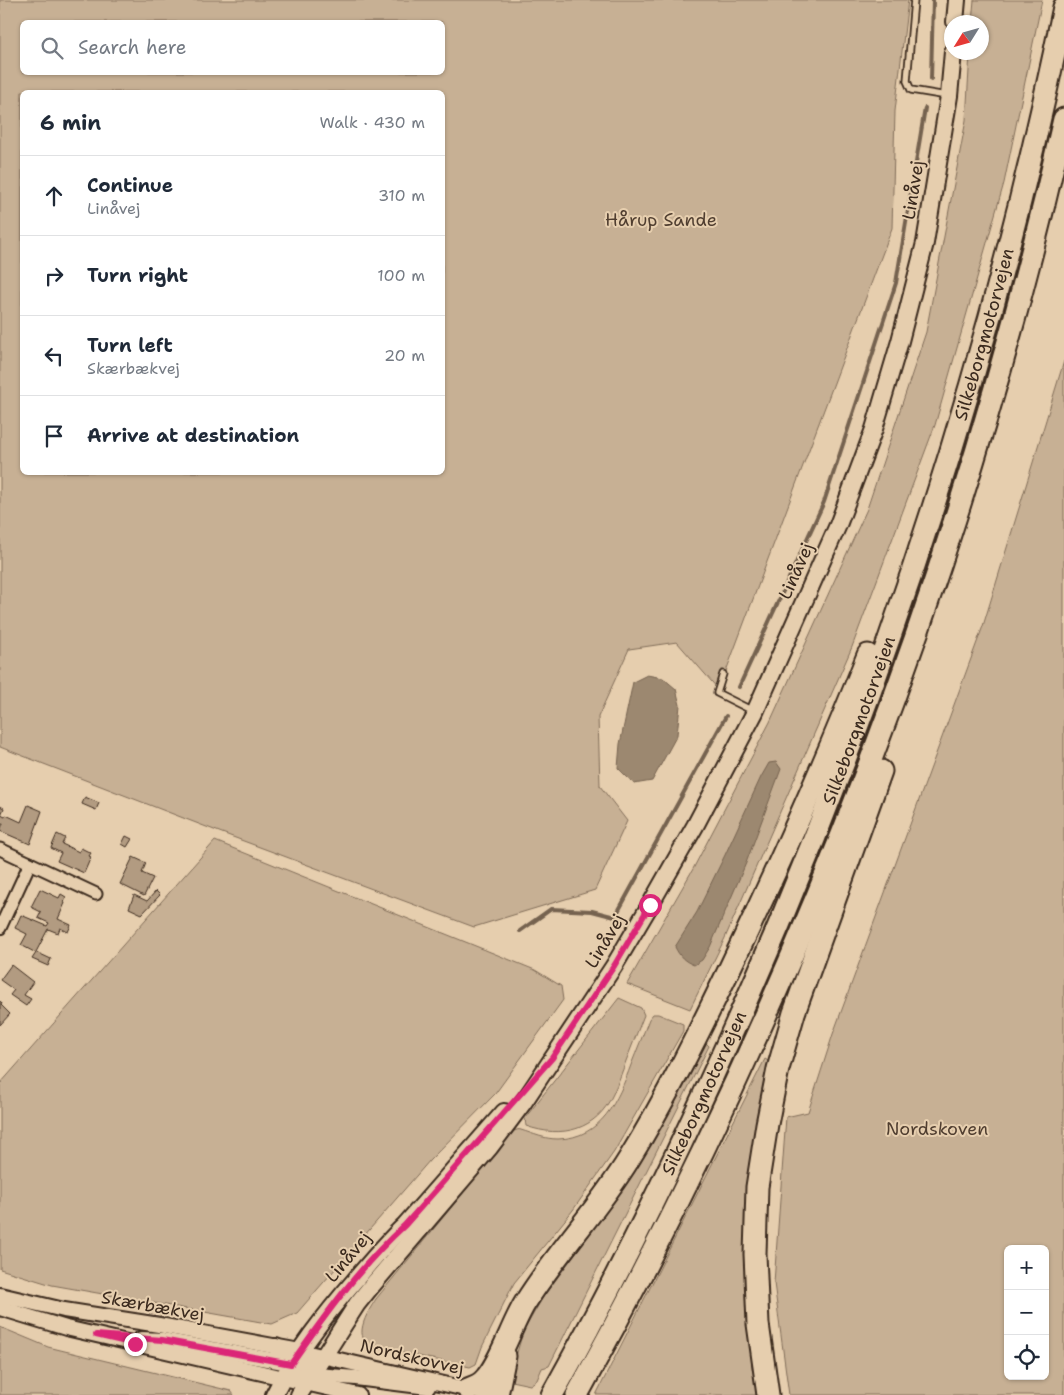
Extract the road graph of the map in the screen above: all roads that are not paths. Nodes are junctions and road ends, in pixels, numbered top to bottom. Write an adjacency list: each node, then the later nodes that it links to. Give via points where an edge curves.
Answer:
1 (914, 0): 6 (lane, via 906,81 910,90)
2 (957, 0): 4 (main road)
3 (1064, 7): 9 (highway, Silkeborgmotorvejen, via 1005,258)
4 (956, 15)
5 (952, 60): 6 (main road, Linåvej)
6 (949, 96): 11 (main road, Linåvej, via 925,243 874,429 838,525)
7 (1064, 119): 8 (highway, Silkeborgmotorvejen)
8 (985, 421): 28 (highway, Silkeborgmotorvejen, via 880,735 784,974 685,1189); 29 (highway, via 935,612 914,678 794,1014 778,1069 757,1187 758,1324)
9 (948, 458): 19 (highway, via 790,842 685,1061 628,1160 529,1296); 27 (highway, Silkeborgmotorvejen, via 857,728 760,970 664,1180)
10 (723, 674): 11 (lane, via 717,693)
11 (755, 712): 16 (main road, Linåvej, via 650,905 614,966)
12 (0, 849): 13 (street)
13 (30, 863): 14 (street); 15 (street)
14 (96, 894)
15 (0, 928)
16 (552, 1058): 21 (main road, Linåvej, via 490,1147); 21 (main road, Linåvej, via 405,1225 394,1245 346,1303)
17 (0, 1294): 20 (street, Skærbækvej, via 64,1310)
18 (0, 1308): 21 (street, via 96,1335 162,1340)
19 (510, 1333): 22 (highway, via 483,1381); 26 (highway)
20 (276, 1348): 21 (main road, via 284,1352)
21 (301, 1372): 22 (street, Nordskovvej); 22 (street); 23 (main road); 24 (street)
22 (468, 1390): 25 (street, Nordskovvej)
23 (274, 1395)
24 (358, 1395)
25 (492, 1395)
26 (497, 1395)
27 (552, 1395)
28 (578, 1395)
29 (768, 1395)

